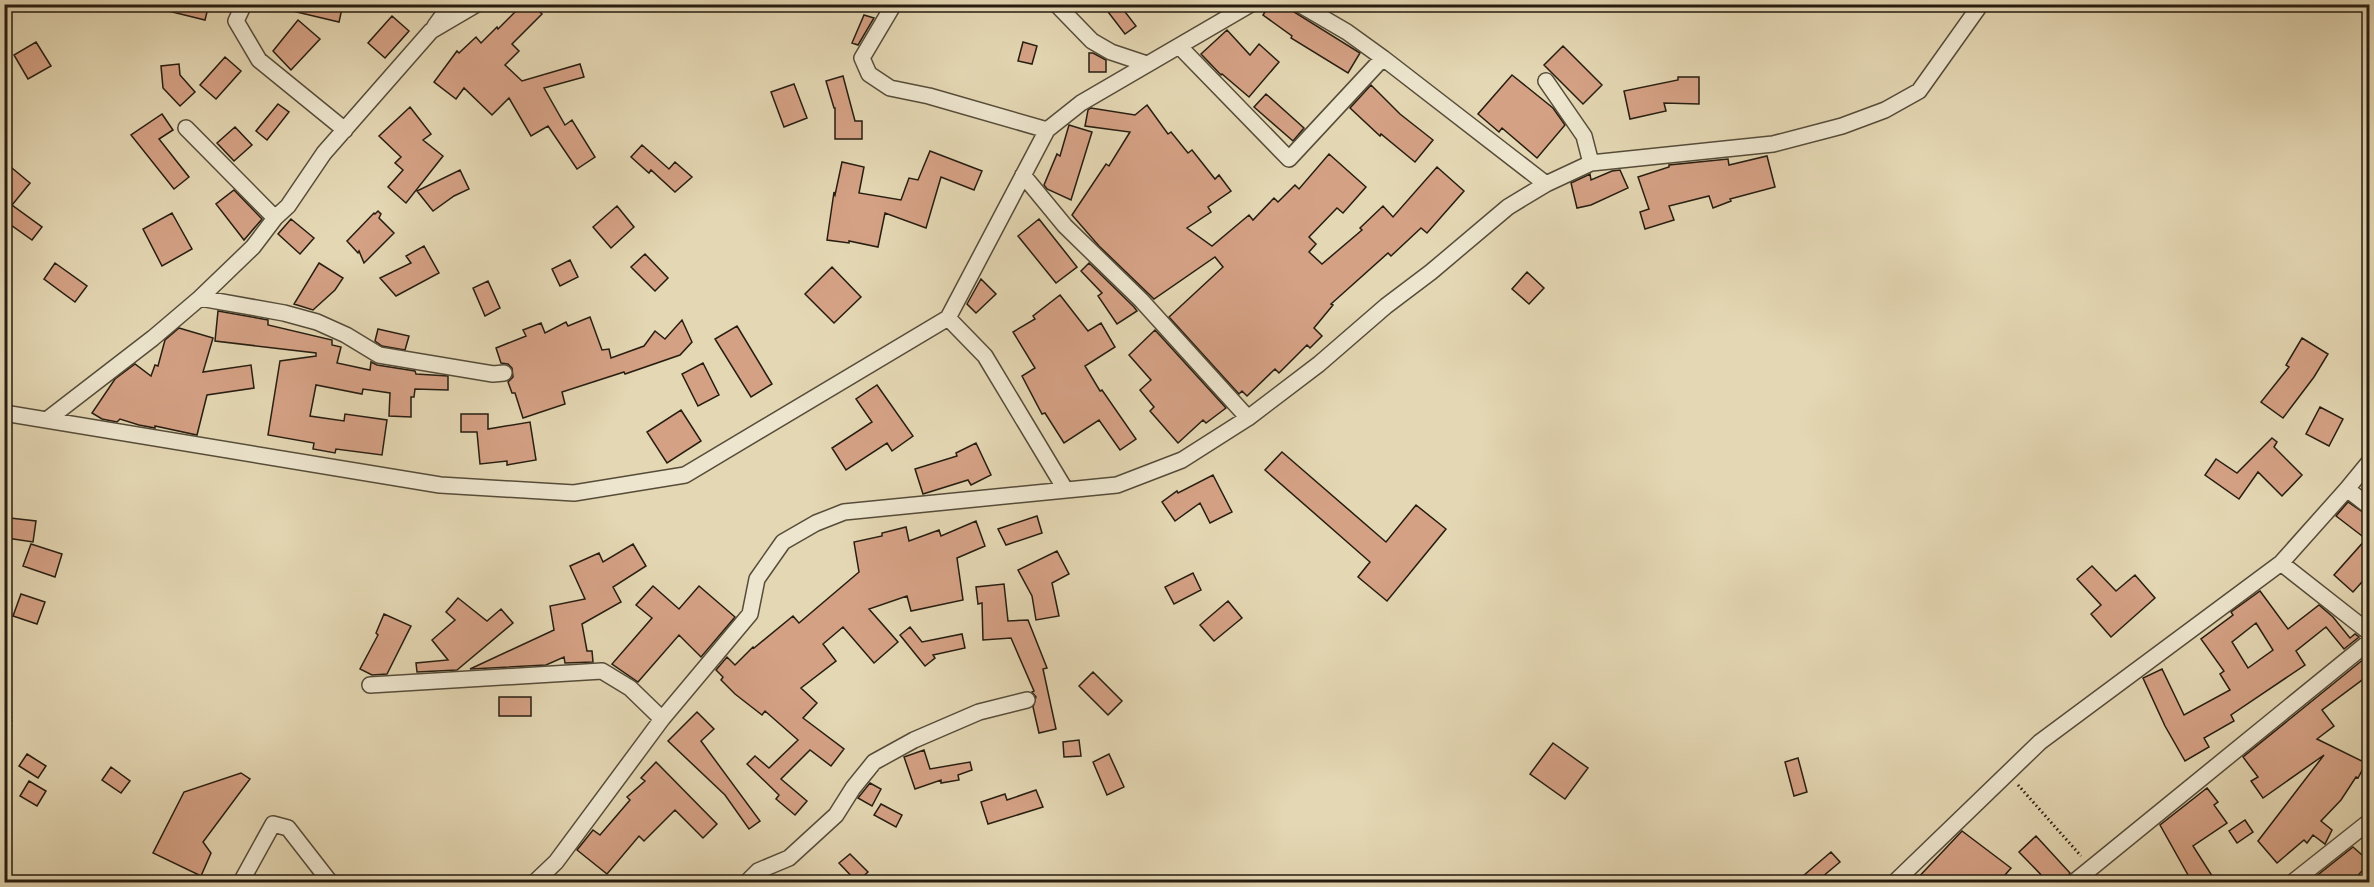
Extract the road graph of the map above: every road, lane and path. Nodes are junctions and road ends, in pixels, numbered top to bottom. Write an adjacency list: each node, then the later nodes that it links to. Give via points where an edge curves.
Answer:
1 (244, 4): 15 (street, via 236,21 259,60)
2 (451, 4): 9 (street)
3 (477, 4): 9 (street)
4 (894, 4): 16 (street, via 862,58 869,74 890,88)
5 (1056, 4): 12 (street, via 1092,41)
6 (1251, 4): 10 (street)
7 (1299, 4): 11 (street)
8 (1982, 4): 17 (street, via 1919,91 1885,110 1773,144)
9 (431, 31): 15 (street)
10 (1179, 46): 11 (street, via 1289,159); 12 (street)
11 (1383, 58): 19 (street)
12 (1147, 64): 16 (street, via 1081,103)
13 (1546, 81): 17 (street, via 1584,136)
14 (186, 128): 20 (street)
15 (345, 130): 20 (street)
16 (1047, 130): 18 (street)
17 (1591, 163): 19 (street)
18 (1023, 176): 22 (street); 25 (street)
19 (1546, 184): 25 (street, via 1508,207)
20 (275, 218): 21 (street, via 254,247)
21 (200, 298): 23 (street, via 316,322 379,355); 26 (street)
22 (948, 318): 26 (street, via 684,475 574,493 440,485); 28 (street, via 985,356)
23 (504, 373)
24 (4, 413): 26 (street)
25 (1248, 418): 28 (street, via 1182,460 1128,481)
26 (48, 419)
27 (2370, 461): 29 (street)
28 (1065, 489): 37 (street, via 844,512 783,542 757,579 750,614)
29 (2348, 489): 30 (street); 31 (street)
30 (2370, 507)
31 (2281, 563): 32 (street); 39 (street, via 2040,742)
32 (2370, 633)
33 (2370, 641): 41 (street)
34 (4, 658): 38 (path, via 11,724)
35 (370, 685): 37 (street, via 603,671 630,688)
36 (1027, 700): 45 (street, via 979,712 874,762 836,815 789,858 758,871)
37 (662, 719): 44 (street, via 556,862)
38 (4, 756)
39 (2008, 773): 41 (path); 46 (street)
40 (2370, 821): 48 (street)
41 (2092, 868): 47 (street)
42 (241, 882): 43 (street, via 273,824 288,828)
43 (330, 882)
44 (535, 882)
45 (747, 882)
46 (1895, 882)
47 (2074, 882)
48 (2293, 882)

